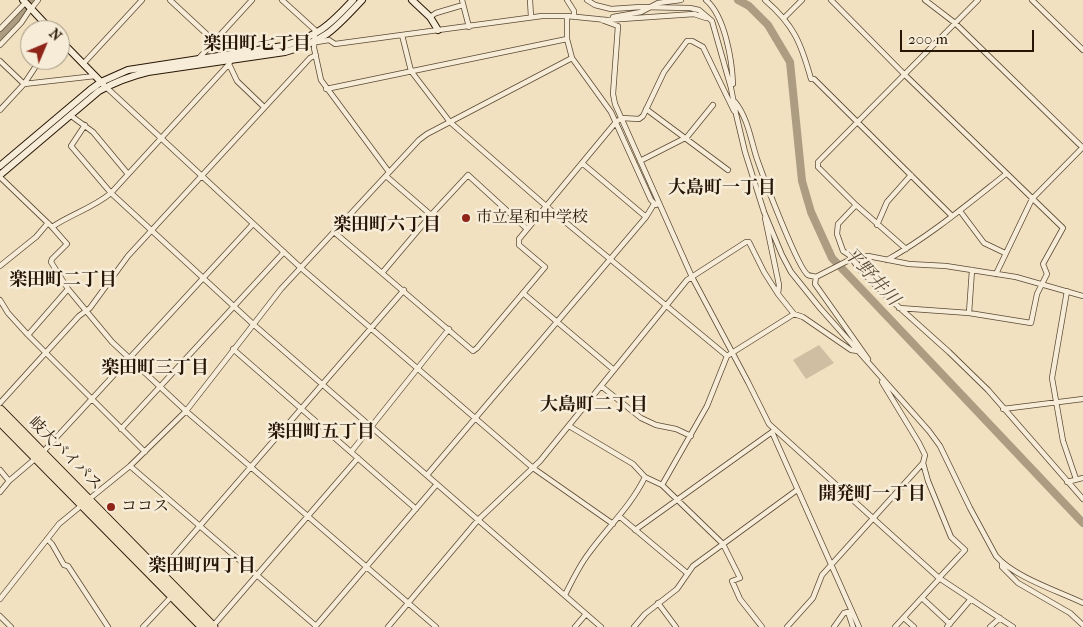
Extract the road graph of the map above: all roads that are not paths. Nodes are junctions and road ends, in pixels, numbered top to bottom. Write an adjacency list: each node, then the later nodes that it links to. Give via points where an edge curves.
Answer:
1 (38, 0): 21 (street)
2 (142, 0): 47 (street)
3 (170, 0): 38 (street)
4 (252, 0): 38 (street)
5 (282, 0): 36 (street, via 315,30)
6 (353, 0): 36 (main road)
7 (362, 0): 36 (main road, via 340,24)
8 (412, 0): 25 (main road)
9 (530, 0): 26 (street)
10 (566, 0): 24 (street)
11 (587, 0): 22 (street, via 610,9)
12 (681, 0): 22 (street, via 658,3)
13 (706, 0): 54 (street, via 717,12 724,33 733,83)
14 (765, 0): 27 (street)
15 (802, 0): 27 (street)
16 (831, 0): 50 (street)
17 (925, 0): 31 (street)
18 (978, 0): 31 (street)
19 (1032, 0): 41 (street)
20 (462, 3): 25 (street); 32 (street)
21 (27, 5): 29 (main road); 33 (street); 39 (street, via 21,24)
22 (650, 8): 28 (street); 30 (street, via 699,10)
23 (567, 16): 24 (street); 26 (street); 37 (street)
24 (574, 16): 28 (street)
25 (430, 17): 34 (main road)
26 (531, 17): 32 (street)
27 (784, 18): 66 (street, via 800,43 811,79)
28 (599, 19): 30 (street, via 694,14); 63 (street, via 618,26 613,94)
29 (41, 20)
30 (712, 22): 54 (street)
31 (955, 23): 50 (street); 70 (street)
32 (468, 27): 34 (street)
33 (0, 29)
34 (438, 30): 35 (street)
35 (402, 35): 36 (street, via 335,44); 49 (street)
36 (315, 39): 42 (street); 44 (main road); 46 (main road, via 285,52)
37 (566, 39): 43 (street); 49 (street)
38 (214, 41): 44 (street)
39 (0, 45)
40 (70, 50): 47 (main road)
41 (1083, 50)
42 (316, 55): 55 (street); 58 (street)
43 (572, 58): 64 (street); 65 (street)
44 (198, 59): 53 (main road, via 128,70)
45 (0, 61): 52 (street)
46 (230, 62): 53 (main road, via 148,72); 58 (street, via 237,81); 68 (street)
47 (83, 64): 51 (main road)
48 (33, 70): 52 (street)
49 (411, 71): 55 (street); 64 (street)
50 (905, 75): 66 (street); 77 (street)
51 (95, 76): 52 (street); 53 (main road)
52 (24, 84): 60 (street)
53 (104, 85): 62 (main road); 68 (street); 73 (main road, via 90,90)
54 (731, 88): 56 (street)
55 (326, 89): 76 (street)
56 (734, 101): 61 (street); 110 (street, via 789,241 804,270)
57 (713, 106): 69 (street)
58 (264, 107): 80 (street)
59 (646, 109): 61 (street, via 664,72 687,41 692,40 703,47); 63 (street, via 640,119); 69 (street)
60 (0, 110)
61 (736, 114): 87 (street)
62 (70, 115): 67 (street); 79 (main road)
63 (622, 118): 65 (street); 71 (street)
64 (450, 122): 76 (street, via 419,140); 85 (street)
65 (616, 122): 72 (street); 83 (street)
66 (858, 123): 78 (street); 84 (street, via 818,162 818,167)
67 (85, 125): 75 (street); 81 (street, via 71,146)
68 (161, 138): 75 (street); 80 (street)
69 (685, 138): 71 (street); 74 (street)
70 (1083, 147): 82 (street)
71 (640, 161): 83 (street)
72 (582, 163): 85 (street); 90 (street)
73 (0, 166)
74 (728, 170)
75 (128, 174): 81 (street)
76 (388, 174): 88 (street); 97 (street)
77 (1006, 174): 82 (street); 86 (street)
78 (911, 175): 89 (street); 93 (street, via 887,202)
79 (0, 176): 91 (street)
80 (201, 176): 92 (street); 96 (street)
81 (111, 193): 94 (street); 96 (street)
82 (1032, 199): 100 (street); 112 (street, via 1062,228 1043,264 1047,274)
83 (657, 205): 90 (street); 109 (street)
84 (856, 205): 93 (street); 102 (street, via 838,224 837,234)
85 (546, 206): 95 (street); 101 (street)
86 (960, 211): 89 (street); 100 (street, via 984,243)
87 (764, 212): 117 (street, via 779,285); 132 (street, via 791,272)
88 (431, 215): 95 (street, via 468,175); 107 (street)
89 (952, 216): 98 (street)
90 (646, 217): 101 (street)
91 (48, 222): 94 (street); 104 (street, via 36,237)
92 (254, 224): 99 (street); 111 (street)
93 (877, 224): 98 (street)
94 (52, 227): 113 (street, via 67,244 51,262)
95 (527, 229): 116 (street, via 519,239 519,245 545,267)
96 (151, 230): 111 (street); 123 (street, via 116,270)
97 (334, 232): 105 (street); 107 (street)
98 (906, 249): 103 (street)
99 (284, 252): 105 (street); 120 (street)
100 (1005, 254): 108 (street)
101 (610, 260): 121 (street); 126 (street)
102 (849, 260): 103 (street, via 868,256); 110 (street); 122 (street)
103 (887, 260): 106 (street)
104 (0, 266)
105 (301, 268): 127 (street); 128 (street)
106 (972, 270): 108 (street); 124 (street)
107 (382, 272): 114 (street)
108 (996, 274): 112 (street)
109 (692, 277): 117 (street, via 749,242); 121 (street); 133 (street)
110 (816, 277): 139 (street, via 815,284)
111 (204, 278): 120 (street); 136 (street)
112 (1041, 285): 115 (street); 124 (street, via 1031,323)
113 (68, 289): 123 (street); 130 (street)
114 (404, 290): 128 (street); 129 (street)
115 (1066, 291): 118 (street); 145 (street, via 1052,378)
116 (523, 293): 126 (street); 129 (street, via 473,350)
117 (778, 294): 125 (street)
118 (1083, 296)
119 (0, 300): 130 (street)
120 (234, 306): 127 (street); 142 (street)
121 (666, 307): 135 (street); 138 (street)
122 (899, 308): 124 (street); 148 (street, via 949,352)
123 (87, 311): 134 (street); 136 (street)
124 (968, 313)
125 (794, 314): 132 (street, via 803,316); 133 (street)
126 (557, 322): 138 (street); 151 (street)
127 (253, 324): 131 (street); 140 (street)
128 (371, 328): 137 (street); 140 (street)
129 (449, 329): 137 (street)
130 (28, 335): 134 (street)
131 (233, 349): 147 (street); 150 (street)
132 (858, 352): 139 (street)
133 (732, 353): 135 (street); 156 (street)
134 (46, 354): 143 (street); 146 (street)
135 (727, 356): 157 (street)
136 (129, 359): 142 (street); 143 (street)
137 (418, 368): 151 (street); 154 (street)
138 (614, 370): 141 (street)
139 (874, 370): 162 (street, via 919,442 925,455); 190 (street, via 940,446 970,508)
140 (322, 384): 147 (street); 154 (street)
141 (601, 386): 153 (street); 157 (street, via 646,421)
142 (160, 387): 150 (street); 155 (street)
143 (92, 399): 155 (street); 160 (street)
144 (1083, 399): 145 (street)
145 (1057, 402): 148 (street); 170 (street, via 1064,441)
146 (0, 403)
147 (301, 408): 159 (street); 164 (street)
148 (1004, 409): 172 (street)
149 (0, 410): 160 (highway, 岐大バイパス)
150 (186, 411): 158 (street); 164 (street)
151 (476, 419): 165 (street); 167 (street)
152 (0, 421): 160 (highway, 岐大バイパス)
153 (569, 426): 165 (street); 168 (street, via 633,464)
154 (371, 428): 159 (street); 167 (street)
155 (121, 429): 158 (street)
156 (773, 431): 175 (street); 178 (street); 183 (street)
157 (691, 436): 174 (street)
158 (145, 452): 163 (street)
159 (351, 452): 161 (street)
160 (39, 456): 171 (street); 179 (highway, 岐大バイパス)
161 (358, 458): 180 (street); 182 (street)
162 (924, 463): 183 (street); 196 (street, via 930,487 951,537 965,550)
163 (130, 466): 179 (street); 186 (street)
164 (251, 467): 182 (street); 186 (street)
165 (533, 468): 184 (street); 185 (street)
166 (0, 470): 171 (street)
167 (427, 476): 173 (street)
168 (645, 477): 174 (street); 181 (street)
169 (1083, 478): 170 (street)
170 (1076, 479): 172 (street)
171 (9, 482): 176 (street)
172 (1067, 482): 177 (street)
173 (437, 484): 180 (street); 184 (street)
174 (662, 485): 178 (street)
175 (797, 490): 189 (street); 191 (street)
176 (0, 492)
177 (1083, 499)
178 (678, 500): 187 (street); 189 (street)
179 (85, 502): 188 (street, via 62,520); 193 (highway, 岐大バイパス); 198 (highway, 岐大バイパス)
180 (416, 509): 192 (street)
181 (619, 516): 185 (street); 187 (street)
182 (309, 517): 192 (street); 195 (street)
183 (874, 519): 191 (street); 196 (street)
184 (478, 520): 197 (street); 202 (street)
185 (613, 524): 197 (street, via 588,554)
186 (200, 526): 193 (street); 195 (street)
187 (635, 530): 194 (street)
188 (47, 539): 200 (street); 214 (street)
189 (723, 544): 194 (street); 222 (street, via 740,578 732,582 740,599)
190 (1002, 562): 203 (street, via 1013,571); 210 (street, via 1002,567 1018,583 1070,613)
191 (832, 565): 223 (street, via 819,581 813,598); 226 (street)
192 (366, 567): 202 (street); 212 (street)
193 (159, 573): 211 (highway, 岐大バイパス)
194 (687, 573): 204 (street, via 677,589)
195 (256, 576): 211 (street); 212 (street)
196 (940, 578): 199 (street); 201 (street)
197 (565, 595): 205 (street)
198 (172, 596): 211 (highway, 岐大バイパス); 215 (street)
199 (922, 598): 207 (street); 209 (street)
200 (0, 599)
201 (971, 599): 208 (street); 209 (street)
202 (408, 603): 216 (street); 217 (street)
203 (1083, 603)
204 (658, 604): 220 (street); 221 (street)
205 (586, 614): 218 (street); 219 (street)
206 (0, 616): 213 (street)
207 (904, 618): 227 (street); 228 (street)
208 (1000, 618): 229 (street); 230 (street)
209 (949, 625)
210 (1083, 625)
211 (213, 626)
212 (315, 626)
213 (11, 627)
214 (108, 627)
215 (143, 627)
216 (388, 627)
217 (436, 627)
218 (575, 627)
219 (601, 627)
220 (634, 627)
221 (676, 627)
222 (762, 627)
223 (787, 627)
224 (834, 627): 225 (street, via 848,612)
225 (854, 627)
226 (859, 627)
227 (896, 627)
228 (914, 627)
229 (990, 627)
230 (1013, 627)

